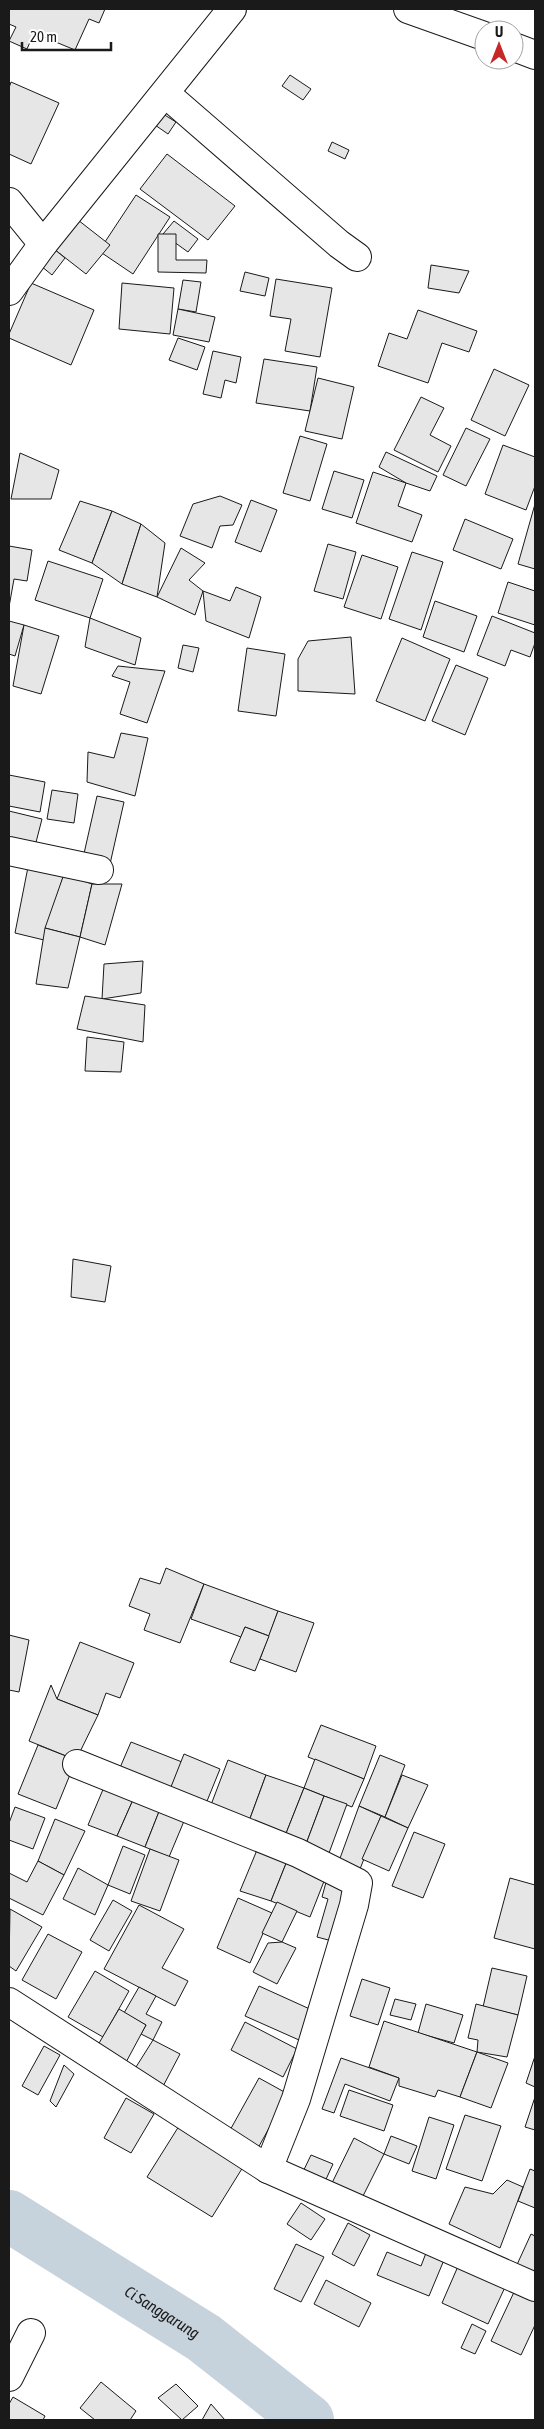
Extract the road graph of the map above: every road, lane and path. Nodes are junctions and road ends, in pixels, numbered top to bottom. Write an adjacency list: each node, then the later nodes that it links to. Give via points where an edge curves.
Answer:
1 (232, 9): 4 (street)
2 (408, 9): 3 (street)
3 (474, 32)
4 (166, 94): 6 (street); 7 (street)
5 (9, 202): 6 (street)
6 (43, 244): 8 (street)
7 (357, 257)
8 (9, 291)
9 (9, 852): 10 (street)
10 (99, 870)
11 (77, 1764): 13 (street, via 298,1853 358,1883 296,2099)
12 (9, 2002): 13 (street)
13 (268, 2169): 14 (street)
14 (535, 2287)
15 (31, 2332): 16 (street)
16 (9, 2378)

